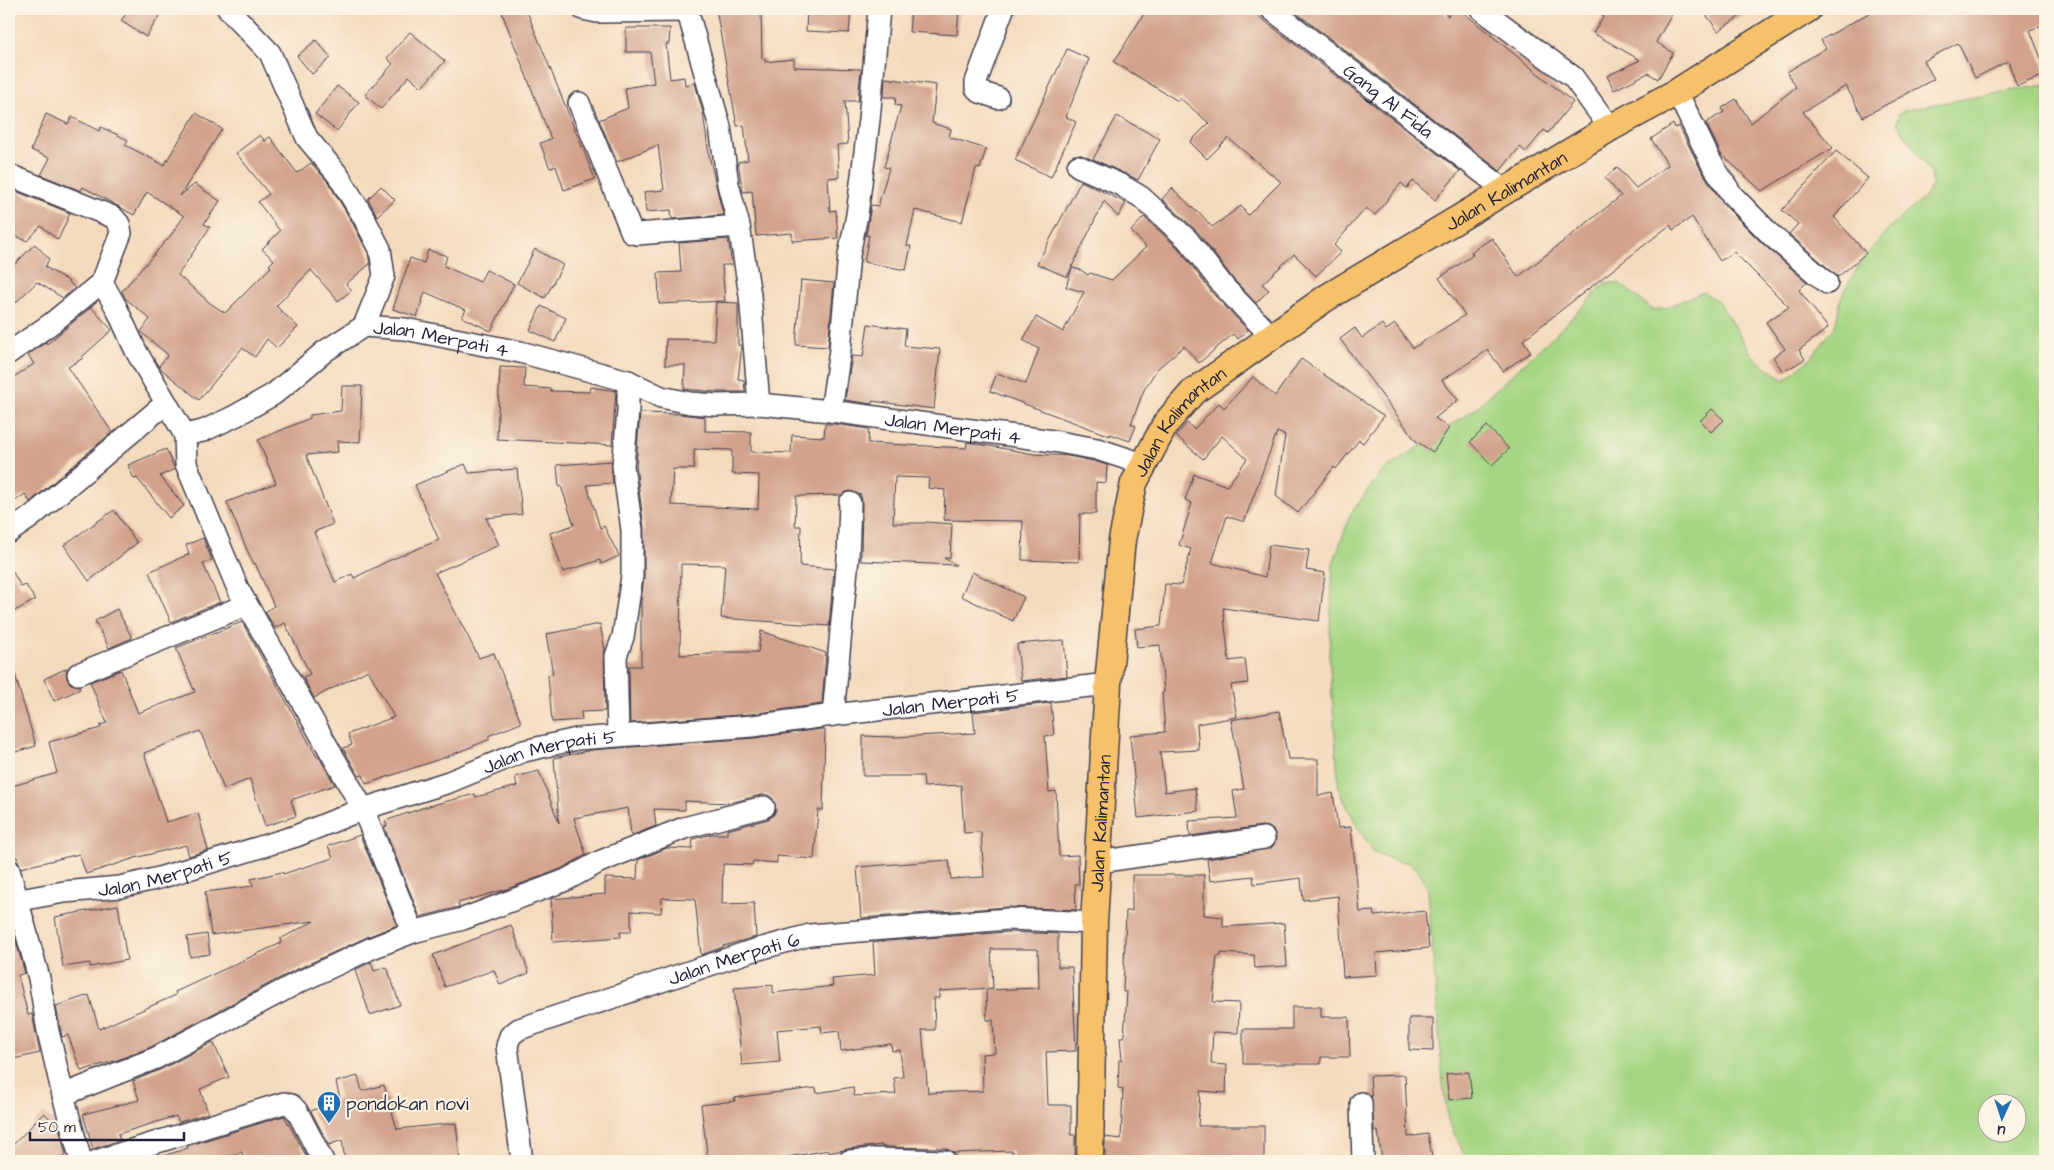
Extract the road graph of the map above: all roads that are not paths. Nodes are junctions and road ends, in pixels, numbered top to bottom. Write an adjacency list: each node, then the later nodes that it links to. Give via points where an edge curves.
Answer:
1 (228, 9): 19 (street, via 270,53 307,138 338,174 380,249 384,276)
2 (583, 9): 8 (street, via 597,12)
3 (879, 9): 25 (street, via 869,120)
4 (1003, 9): 10 (street, via 976,82 980,92)
5 (1271, 9): 15 (street, Gang Al Fida)
6 (1481, 9): 12 (street, via 1573,77)
7 (1808, 9): 9 (main road, Jalan Kalimantan)
8 (688, 10): 16 (street, via 720,127 728,184)
9 (1677, 92): 12 (main road, Jalan Kalimantan); 18 (street, via 1711,162 1732,195 1770,235)
10 (998, 98)
11 (579, 103): 16 (street, via 632,233)
12 (1610, 128): 15 (main road, Jalan Kalimantan)
13 (1078, 166): 20 (street, via 1141,197 1188,239 1224,287)
14 (9, 175): 17 (street, via 113,217 121,233)
15 (1506, 191): 20 (main road, Jalan Kalimantan, via 1326,298)
16 (739, 226): 24 (street, via 750,295)
17 (102, 282): 21 (street, via 52,323); 23 (street)
18 (1827, 283)
19 (364, 326): 22 (street, Jalan Merpati 4, via 405,329 520,352); 26 (street, Jalan Merpati 4, via 325,351 274,394 203,431)
20 (1271, 336): 27 (main road, Jalan Kalimantan, via 1193,392 1166,423)
21 (10, 350)
22 (628, 381): 24 (street, Jalan Merpati 4, via 661,397 690,403); 34 (street, via 623,466 632,530 632,576 623,637 616,656)
23 (166, 403): 26 (street); 29 (street)
24 (759, 404): 25 (street, Jalan Merpati 4)
25 (831, 411): 27 (street, Jalan Merpati 4, via 1053,441 1097,449)
26 (185, 435): 30 (street, via 186,464)
27 (1143, 464): 32 (main road, Jalan Kalimantan, via 1134,483 1122,540)
28 (850, 502): 33 (street)
29 (9, 532)
30 (246, 604): 31 (street); 36 (street)
31 (78, 674)
32 (1108, 684): 33 (street, Jalan Merpati 5); 38 (main road, Jalan Kalimantan)
33 (833, 715): 34 (street, Jalan Merpati 5, via 753,726)
34 (618, 735): 36 (street, Jalan Merpati 5, via 577,739 524,751 449,782)
35 (764, 807): 42 (street, via 684,828 600,862 566,880 463,919)
36 (363, 809): 40 (street, Jalan Merpati 5, via 288,839 159,878); 42 (street)
37 (1264, 838): 38 (street)
38 (1098, 862): 41 (main road, Jalan Kalimantan)
39 (9, 870): 40 (street)
40 (14, 901): 43 (street, via 40,978)
41 (1094, 923): 48 (street, Jalan Merpati 6, via 1008,919 810,935 748,952 519,1029 510,1036 507,1046); 51 (main road, Jalan Kalimantan)
42 (413, 932): 43 (street, via 298,983 156,1058)
43 (63, 1095): 45 (street)
44 (1361, 1103): 52 (street)
45 (81, 1161)
46 (96, 1161): 47 (street, via 284,1103 296,1111)
47 (323, 1161)
48 (522, 1161)
49 (849, 1161): 50 (street)
50 (945, 1161)
51 (1090, 1161)
52 (1363, 1161)

